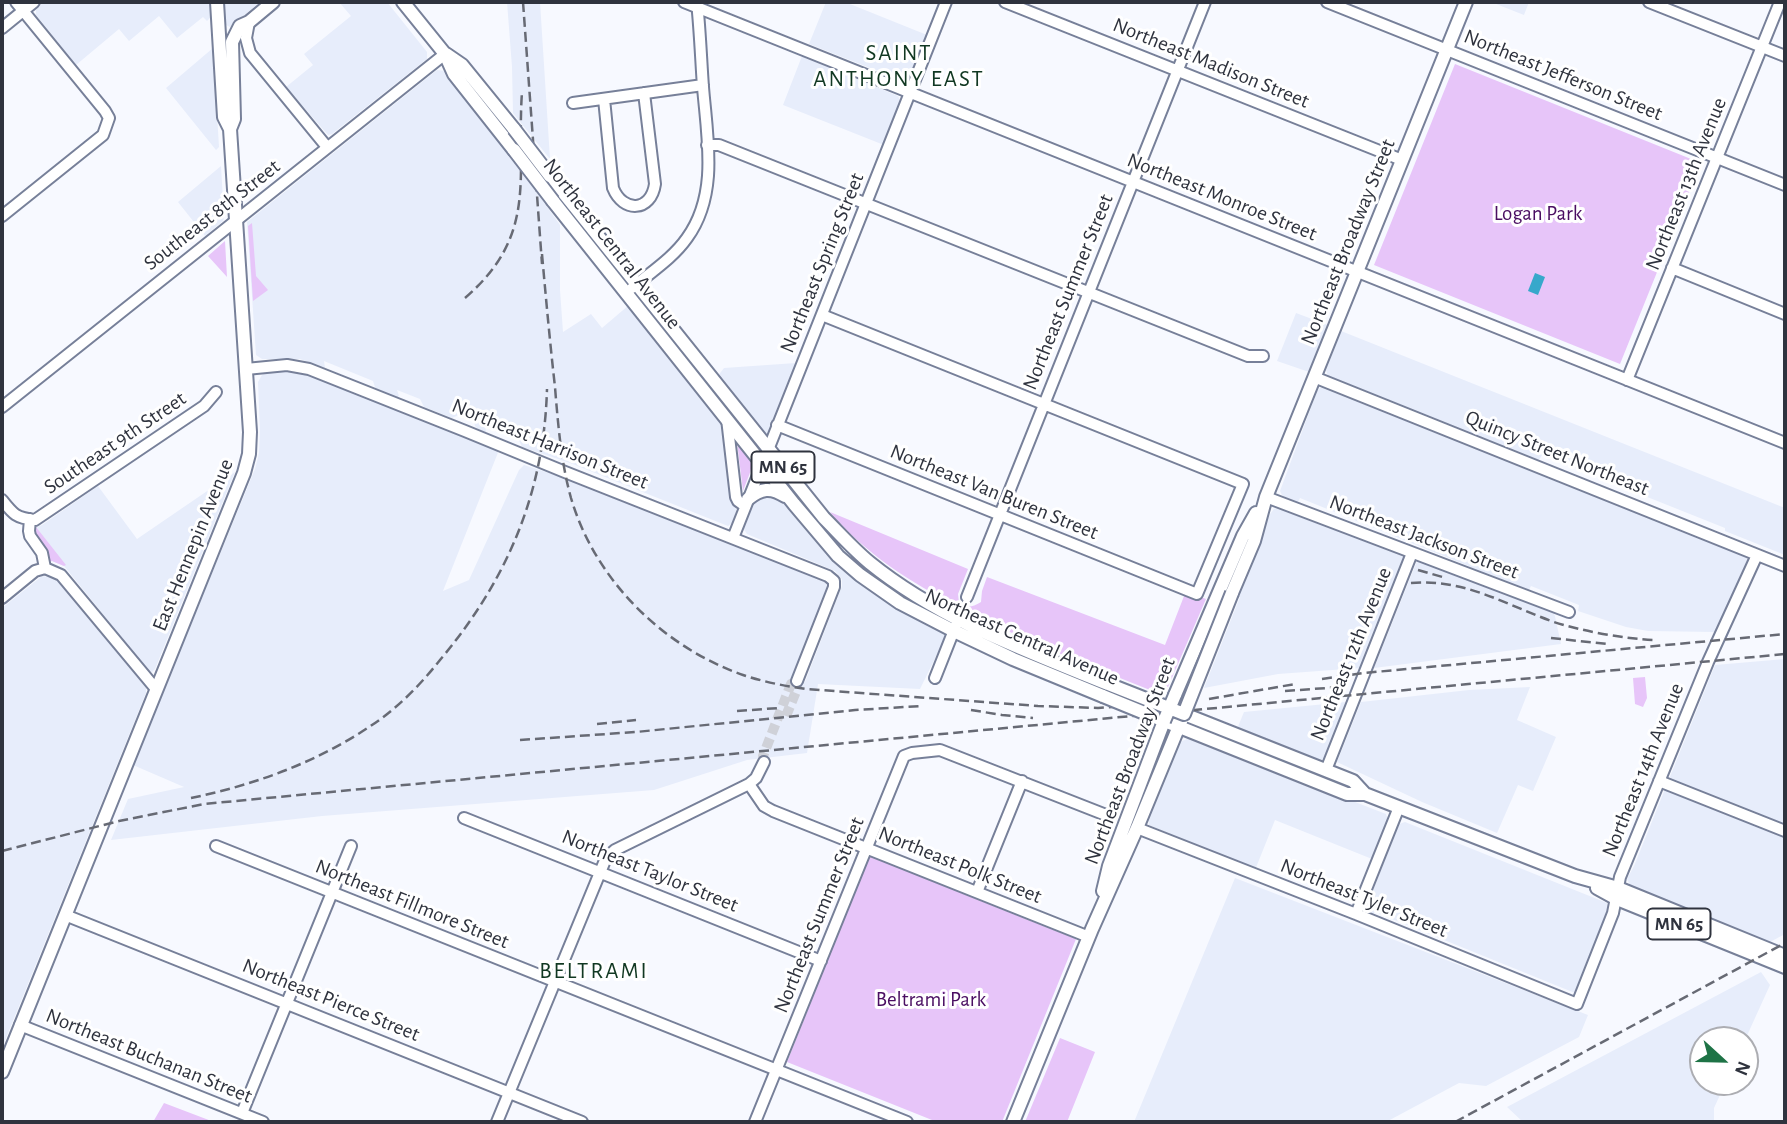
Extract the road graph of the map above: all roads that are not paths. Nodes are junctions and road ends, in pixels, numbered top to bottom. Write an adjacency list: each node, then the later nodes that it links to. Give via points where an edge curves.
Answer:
1 (34, 2): 14 (street)
2 (217, 2): 27 (main road, East Hennepin Avenue, via 224,117)
3 (273, 2): 15 (main road)
4 (403, 2): 19 (main road, Northeast Central Avenue / MN 65)
5 (684, 2): 13 (street, Northeast Monroe Street)
6 (946, 2): 23 (street, Northeast Spring Street)
7 (1005, 2): 21 (street, Northeast Madison Street)
8 (1205, 2): 21 (street, Northeast Summer Street)
9 (1327, 2): 18 (street, Northeast Jefferson Street)
10 (1465, 2): 18 (main road, Northeast Broadway Street)
11 (1649, 2): 17 (street)
12 (1780, 2): 17 (street, Northeast 13th Avenue)
13 (697, 4): 22 (street); 23 (street, Northeast Monroe Street)
14 (19, 6): 16 (street); 35 (street, via 109,118 103,135)
15 (249, 22): 27 (main road, via 240,26 232,42 234,119); 29 (street, via 250,53)
16 (2, 28)
17 (1762, 46): 20 (street); 30 (street, Northeast 13th Avenue)
18 (1447, 50): 30 (street, Northeast Jefferson Street); 31 (main road, Northeast Broadway Street)
19 (445, 54): 29 (street, Southeast 8th Street); 39 (main road, Northeast Central Avenue / MN 65, bridge, via 462,65); 40 (main road, Northeast Central Avenue / MN 65, bridge, via 454,74)
20 (1785, 56)
21 (1178, 71): 31 (street, Northeast Madison Street); 32 (street, Northeast Summer Street)
22 (703, 85): 24 (street); 28 (street)
23 (911, 92): 32 (street, Northeast Monroe Street); 34 (street, Northeast Spring Street)
24 (645, 93): 25 (street); 25 (street, via 655,184 648,201 639,206 623,202 613,188)
25 (604, 99): 26 (street)
26 (573, 103)
27 (230, 129): 36 (main road, East Hennepin Avenue)
28 (707, 145): 34 (street, via 719,145); 39 (street, via 706,192 694,228 678,249)
29 (327, 148): 36 (street, Southeast 8th Street)
30 (1717, 157): 33 (street, Northeast Jefferson Street); 37 (street, Northeast 13th Avenue)
31 (1402, 160): 38 (main road, Northeast Broadway Street)
32 (1133, 182): 38 (street, Northeast Monroe Street); 41 (street, Northeast Summer Street)
33 (1785, 185)
34 (866, 205): 41 (street); 43 (street, Northeast Spring Street)
35 (2, 216)
36 (236, 220): 45 (main road, East Hennepin Avenue); 50 (street, Southeast 8th Street)
37 (1672, 268): 42 (street); 47 (street, Northeast 13th Avenue)
38 (1357, 272): 46 (main road, Northeast Broadway Street); 47 (street, Northeast Monroe Street)
39 (636, 285): 40 (street); 54 (main road, Northeast Central Avenue / MN 65)
40 (625, 294): 51 (main road, Northeast Central Avenue / MN 65)
41 (1088, 294): 44 (street, via 1248,356); 49 (street, Northeast Summer Street)
42 (1785, 314)
43 (822, 315): 49 (street); 52 (street, Northeast Spring Street)
44 (1263, 356)
45 (246, 369): 62 (street, Northeast Harrison Street, via 287,365 309,369); 74 (main road, East Hennepin Avenue, via 250,442 244,473)
46 (1314, 377): 56 (main road, Northeast Broadway Street); 64 (street, Quincy Street Northeast)
47 (1627, 380): 53 (street, Northeast Monroe Street)
48 (216, 392): 61 (street, Southeast 9th Street, via 196,412 35,520)
49 (1044, 404): 60 (street, Northeast Summer Street); 60 (street, Northeast Van Buren Street, via 1243,485 1197,594)
50 (2, 407)
51 (727, 419): 55 (main road, Northeast Central Avenue / MN 65); 58 (street, via 736,497)
52 (777, 425): 54 (street, Northeast Spring Street); 60 (street, Northeast Van Buren Street)
53 (1785, 443)
54 (768, 448): 55 (street, Northeast Spring Street); 71 (main road, Northeast Central Avenue / MN 65, via 856,550)
55 (762, 464): 58 (street, Northeast Spring Street); 59 (main road, Northeast Central Avenue / MN 65)
56 (1266, 497): 63 (street, Northeast Jackson Street); 67 (main road, Northeast Broadway Street, via 1254,541)
57 (2, 500): 61 (street, via 13,513)
58 (747, 503): 59 (main road, via 756,493 771,489); 62 (street, Northeast Spring Street)
59 (794, 504): 71 (main road, Northeast Central Avenue / MN 65, via 860,575 900,603)
60 (1000, 515): 68 (street, Northeast Summer Street)
61 (30, 519): 66 (street, via 30,536 42,553)
62 (733, 538): 73 (street, Northeast Harrison Street, via 834,581)
63 (1412, 553): 70 (street, Northeast Jackson Street); 78 (street, Northeast 12th Avenue)
64 (1757, 555): 65 (street, Quincy Street Northeast); 80 (street, Northeast 14th Avenue)
65 (1785, 566)
66 (45, 568): 69 (street); 74 (street, via 61,575)
67 (1226, 591): 75 (main road, Northeast Broadway Street, bridge); 76 (main road, Northeast Broadway Street, bridge)
68 (967, 597)
69 (2, 598)
70 (1569, 612)
71 (956, 625): 72 (street); 75 (main road, Northeast Central Avenue / MN 65, bridge, via 1013,659)
72 (935, 678)
73 (797, 681)
74 (156, 689): 95 (main road, East Hennepin Avenue)
75 (1167, 715): 76 (main road, Northeast Central Avenue / MN 65, bridge); 97 (main road, Northeast Broadway Street, via 1109,866)
76 (1181, 720): 78 (main road, Northeast Central Avenue / MN 65); 82 (main road, Northeast Central Avenue / MN 65, via 1302,776 1347,794); 86 (main road, Northeast Broadway Street)
77 (764, 762): 81 (street)
78 (1326, 770): 82 (main road, Northeast Central Avenue / MN 65, via 1353,781)
79 (1022, 781): 84 (street); 90 (street, Northeast Summer Street, via 940,750 904,756); 92 (street)
80 (1659, 781): 87 (street); 94 (street, Northeast 14th Avenue, via 1620,877)
81 (749, 784): 90 (street, Northeast Polk Street, via 773,811); 91 (street, via 615,850)
82 (1365, 794): 83 (main road, Northeast Central Avenue / MN 65)
83 (1399, 807): 94 (main road, Northeast Central Avenue / MN 65); 96 (street)
84 (1106, 815)
85 (464, 818): 91 (street, Northeast Taylor Street)
86 (1137, 828): 96 (street, Northeast Tyler Street); 97 (main road, Northeast Broadway Street)
87 (1785, 831)
88 (216, 846): 93 (street, Northeast Fillmore Street)
89 (351, 846): 93 (street)
90 (866, 848): 92 (street, Northeast Polk Street); 99 (street, Northeast Summer Street)
91 (599, 871): 99 (street, Northeast Taylor Street); 101 (street)
92 (977, 892): 97 (street, Northeast Polk Street)
93 (331, 893): 101 (street, Northeast Fillmore Street); 102 (street)
94 (1618, 893): 98 (main road, Northeast Central Avenue / MN 65); 100 (main road, Northeast Central Avenue / MN 65); 103 (street, Northeast 14th Avenue)
95 (65, 915): 102 (street, Northeast Pierce Street); 104 (main road, East Hennepin Avenue)
96 (1356, 915): 103 (street, Northeast Tyler Street)
97 (1091, 933): 114 (main road, Northeast Broadway Street)
98 (1785, 956)
99 (821, 961): 105 (street, Northeast Summer Street)
100 (1785, 967)
101 (554, 981): 105 (street, Northeast Fillmore Street); 107 (street)
102 (287, 1003): 107 (street, Northeast Pierce Street); 108 (street)
103 (1577, 1004)
104 (20, 1025): 106 (main road, East Hennepin Avenue); 108 (street, Northeast Buchanan Street)
105 (776, 1070): 112 (street, Northeast Summer Street); 113 (street, Northeast Fillmore Street)
106 (2, 1072)
107 (509, 1093): 110 (street); 111 (street, Northeast Pierce Street)
108 (242, 1114): 109 (street, Northeast Buchanan Street)
109 (263, 1122)
110 (497, 1122)
111 (582, 1122)
112 (755, 1122)
113 (907, 1122)
114 (1013, 1122)

